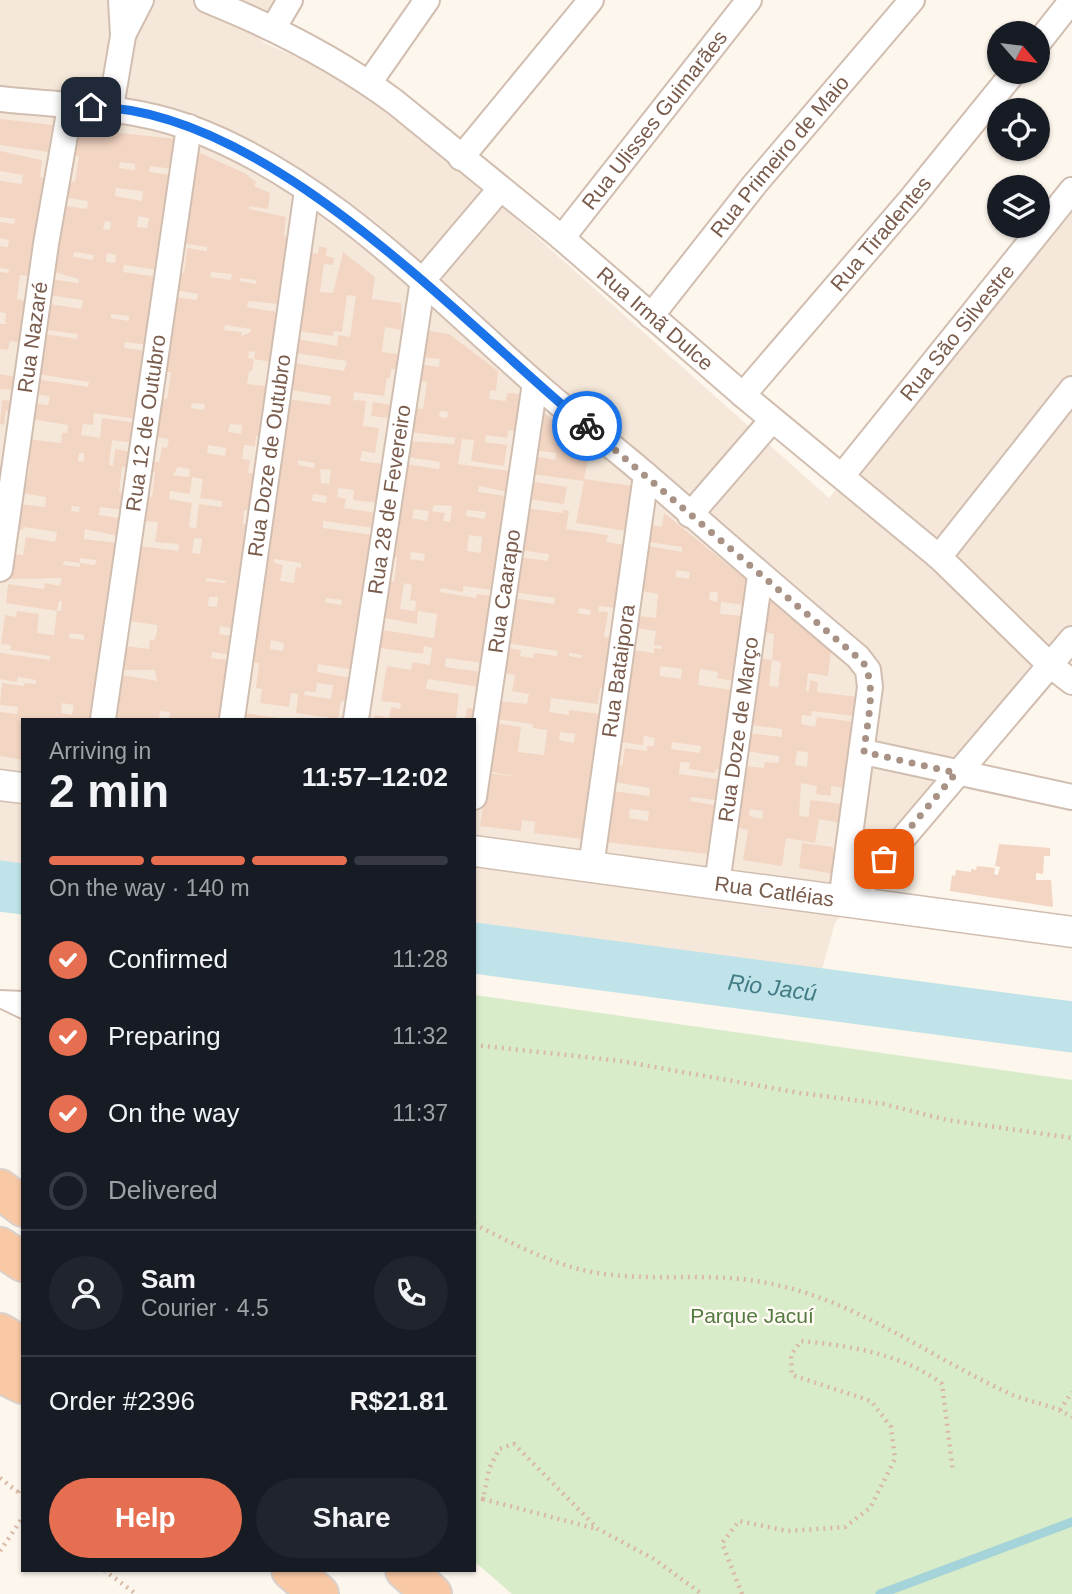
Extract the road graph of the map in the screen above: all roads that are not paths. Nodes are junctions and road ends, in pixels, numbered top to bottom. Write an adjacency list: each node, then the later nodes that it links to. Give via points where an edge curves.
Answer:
1 (121, 0): 12 (street)
2 (141, 0): 12 (street)
3 (207, 0): 10 (street, Rua Irmã Dulce)
4 (290, 0): 10 (street)
5 (427, 0): 13 (street)
6 (591, 0): 19 (street)
7 (749, 0): 23 (street, Rua Ulisses Guimarães)
8 (912, 0): 25 (street, Rua Primeiro de Maio, via 755,184)
9 (1072, 0): 11 (street)
10 (274, 27): 13 (street, Rua Irmã Dulce)
11 (1050, 28)
12 (123, 36): 17 (street)
13 (369, 83): 19 (street, Rua Irmã Dulce)
14 (1004, 84): 28 (street, Rua Tiradentes)
15 (0, 100): 16 (street)
16 (70, 107): 17 (street); 34 (street, Rua Nazaré)
17 (111, 107): 18 (street)
18 (189, 127): 22 (street); 39 (street, Rua 12 de Outubro)
19 (461, 158): 20 (street, Rua Irmã Dulce)
20 (500, 189): 23 (street, Rua Irmã Dulce); 24 (street)
21 (1072, 190): 31 (street, Rua São Silvestre)
22 (307, 191): 24 (street); 40 (street, Rua Doze de Outubro)
23 (562, 238): 25 (street, Rua Irmã Dulce)
24 (423, 280): 26 (street); 41 (street, Rua 28 de Fevereiro)
25 (651, 316): 28 (street, Rua Irmã Dulce)
26 (535, 383): 30 (street); 44 (street, Rua Caarapo)
27 (1072, 389): 33 (street)
28 (743, 395): 29 (street, Rua Irmã Dulce)
29 (772, 420): 31 (street, Rua Irmã Dulce); 32 (street)
30 (646, 475): 32 (street); 49 (street, Rua Bataipora)
31 (842, 476): 33 (street, Rua Irmã Dulce)
32 (691, 514): 35 (street)
33 (939, 557): 37 (street, Rua Irmã Dulce)
34 (0, 569)
35 (760, 576): 42 (street, via 868,670); 50 (street, Rua Doze de Março)
36 (1072, 639): 37 (street)
37 (1050, 665): 38 (street, Rua Irmã Dulce); 43 (street)
38 (1072, 682)
39 (103, 718)
40 (232, 718)
41 (356, 718)
42 (864, 752): 43 (street); 51 (street)
43 (956, 773): 47 (street); 51 (street)
44 (476, 783)
45 (0, 785): 46 (street)
46 (21, 788)
47 (1072, 797)
48 (476, 851): 49 (street, Rua Catléias)
49 (591, 867): 50 (street, Rua Catléias)
50 (717, 884): 51 (street, Rua Catléias)
51 (845, 901): 52 (street, Rua Catléias)
52 (1072, 932)
53 (21, 998): 54 (lane)
54 (0, 999): 55 (lane)
55 (21, 1011)
56 (0, 1189): 57 (highway)
57 (21, 1205)
58 (0, 1247): 59 (highway)
59 (21, 1261)
60 (0, 1333): 61 (highway)
61 (21, 1346)
62 (0, 1373): 63 (highway)
63 (21, 1383)
64 (293, 1572): 66 (highway)
65 (407, 1572): 67 (highway)
66 (319, 1594)
67 (432, 1594)

